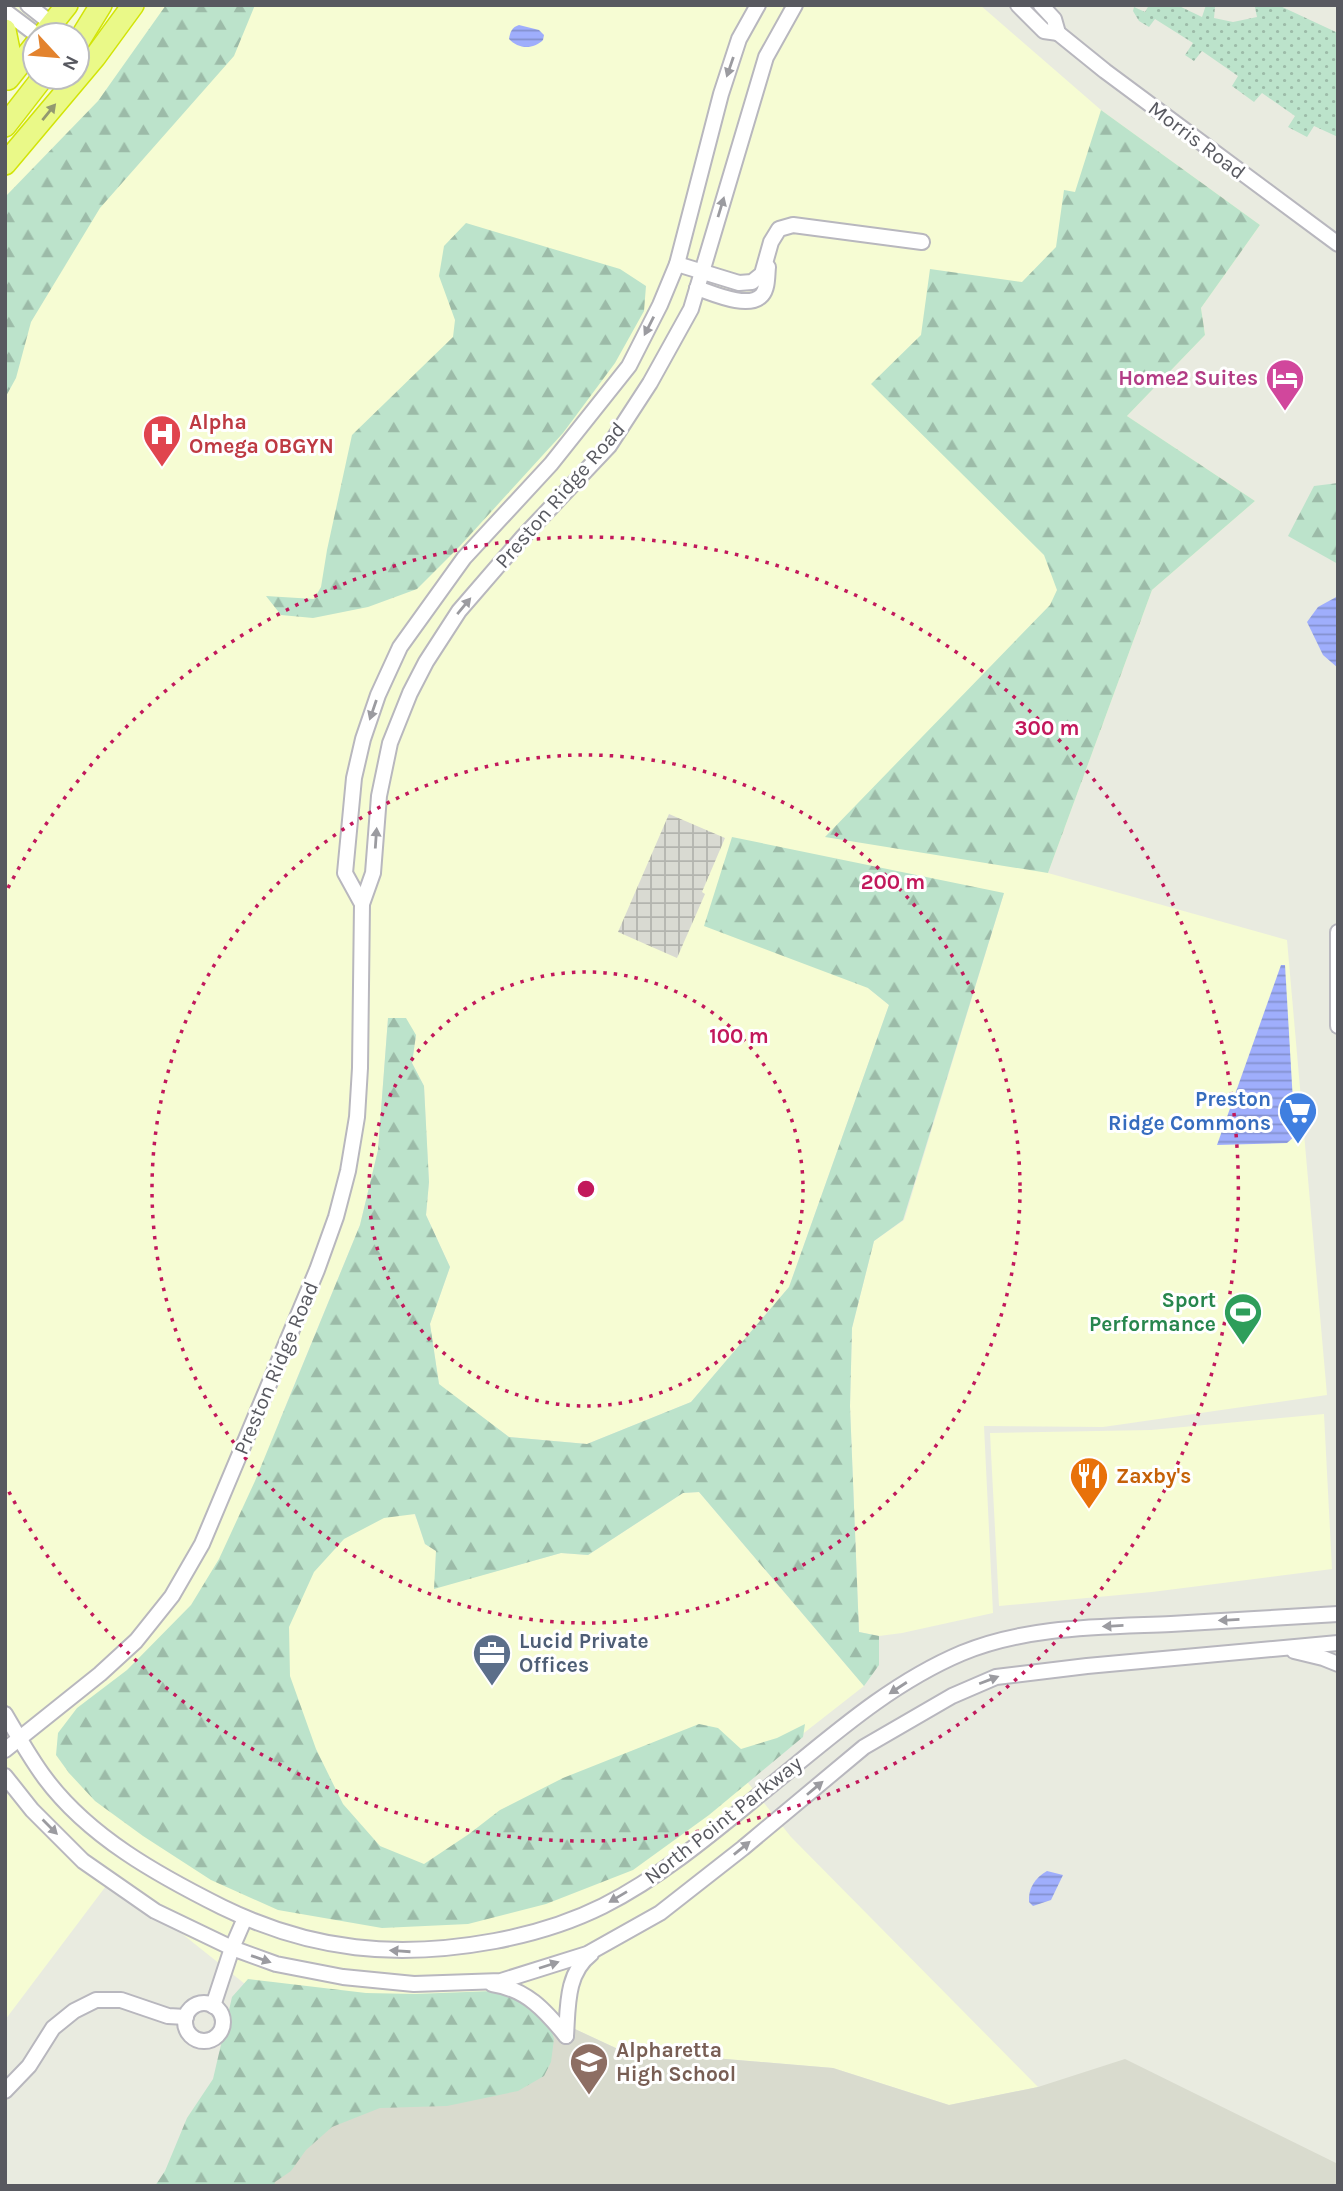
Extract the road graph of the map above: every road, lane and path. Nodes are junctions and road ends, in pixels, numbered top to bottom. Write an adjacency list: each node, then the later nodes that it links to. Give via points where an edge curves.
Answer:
1 (27, 5): 11 (street)
2 (67, 5): 12 (highway)
3 (101, 5): 13 (highway)
4 (133, 5): 16 (highway)
5 (758, 5): 26 (street, Preston Ridge Road, one-way to 26, via 740,39 721,94)
6 (795, 5): 27 (street, Preston Ridge Road, one-way to 6, via 766,57)
7 (1018, 5): 15 (street, Morris Road, via 1044,31)
8 (1041, 5): 15 (street, Morris Road, via 1054,19)
9 (5, 11): 10 (street)
10 (26, 21)
11 (41, 21)
12 (58, 21)
13 (91, 21)
14 (5, 30): 18 (highway, via 10,55)
15 (1058, 33): 25 (street, Morris Road)
16 (91, 55)
17 (21, 62): 18 (highway)
18 (5, 81)
19 (32, 91): 21 (highway)
20 (62, 91): 22 (highway, one-way to 20)
21 (5, 126)
22 (5, 164)
23 (771, 242): 24 (street, via 779,229 793,225); 27 (street, via 762,274 752,282 738,283); 28 (street, via 765,288 759,298 740,300)
24 (922, 242)
25 (1338, 244)
26 (677, 264): 27 (street); 29 (street, Preston Ridge Road, one-way to 29, via 629,366 551,464 464,558 400,647 370,717 354,778 345,873)
27 (701, 272): 28 (street, Preston Ridge Road)
28 (696, 288): 29 (street, Preston Ridge Road, one-way to 28, via 373,873 379,796 390,743 426,662 459,611 608,446 650,383 691,309)
29 (362, 904): 37 (street, Preston Ridge Road, via 356,1117 336,1217 312,1282 202,1544 172,1596 127,1649)
30 (1338, 932): 31 (street)
31 (1338, 1026)
32 (1338, 1614): 40 (street, North Point Parkway, one-way to 40, via 1018,1635 962,1653 903,1684 847,1722 660,1872 604,1906 518,1937 462,1947 373,1949 293,1935)
33 (1338, 1643): 34 (street, North Point Parkway)
34 (1279, 1648): 35 (street); 41 (street, North Point Parkway, one-way to 34, via 660,1913 864,1746 952,1696 996,1677)
35 (1338, 1664)
36 (5, 1714): 37 (street, North Point Parkway)
37 (19, 1739): 38 (street, Preston Ridge Road); 40 (street, North Point Parkway, via 46,1779 91,1826 132,1857)
38 (5, 1750)
39 (5, 1776): 42 (street, North Point Parkway, one-way to 42, via 83,1861 155,1911)
40 (245, 1918): 42 (street)
41 (605, 1944): 43 (street, North Point Parkway, one-way to 41, via 587,1954); 43 (street, via 575,1972 566,2036 528,1997)
42 (232, 1948): 43 (street, North Point Parkway, one-way to 43, via 324,1975 414,1984); 44 (street)
43 (484, 1982)
44 (213, 2006): 45 (street, via 197,2005); 45 (street, via 223,2022 218,2034 208,2041 190,2035)
45 (186, 2017): 46 (street, via 168,2017 121,2000 96,2000 53,2028 29,2066)
46 (5, 2091)

